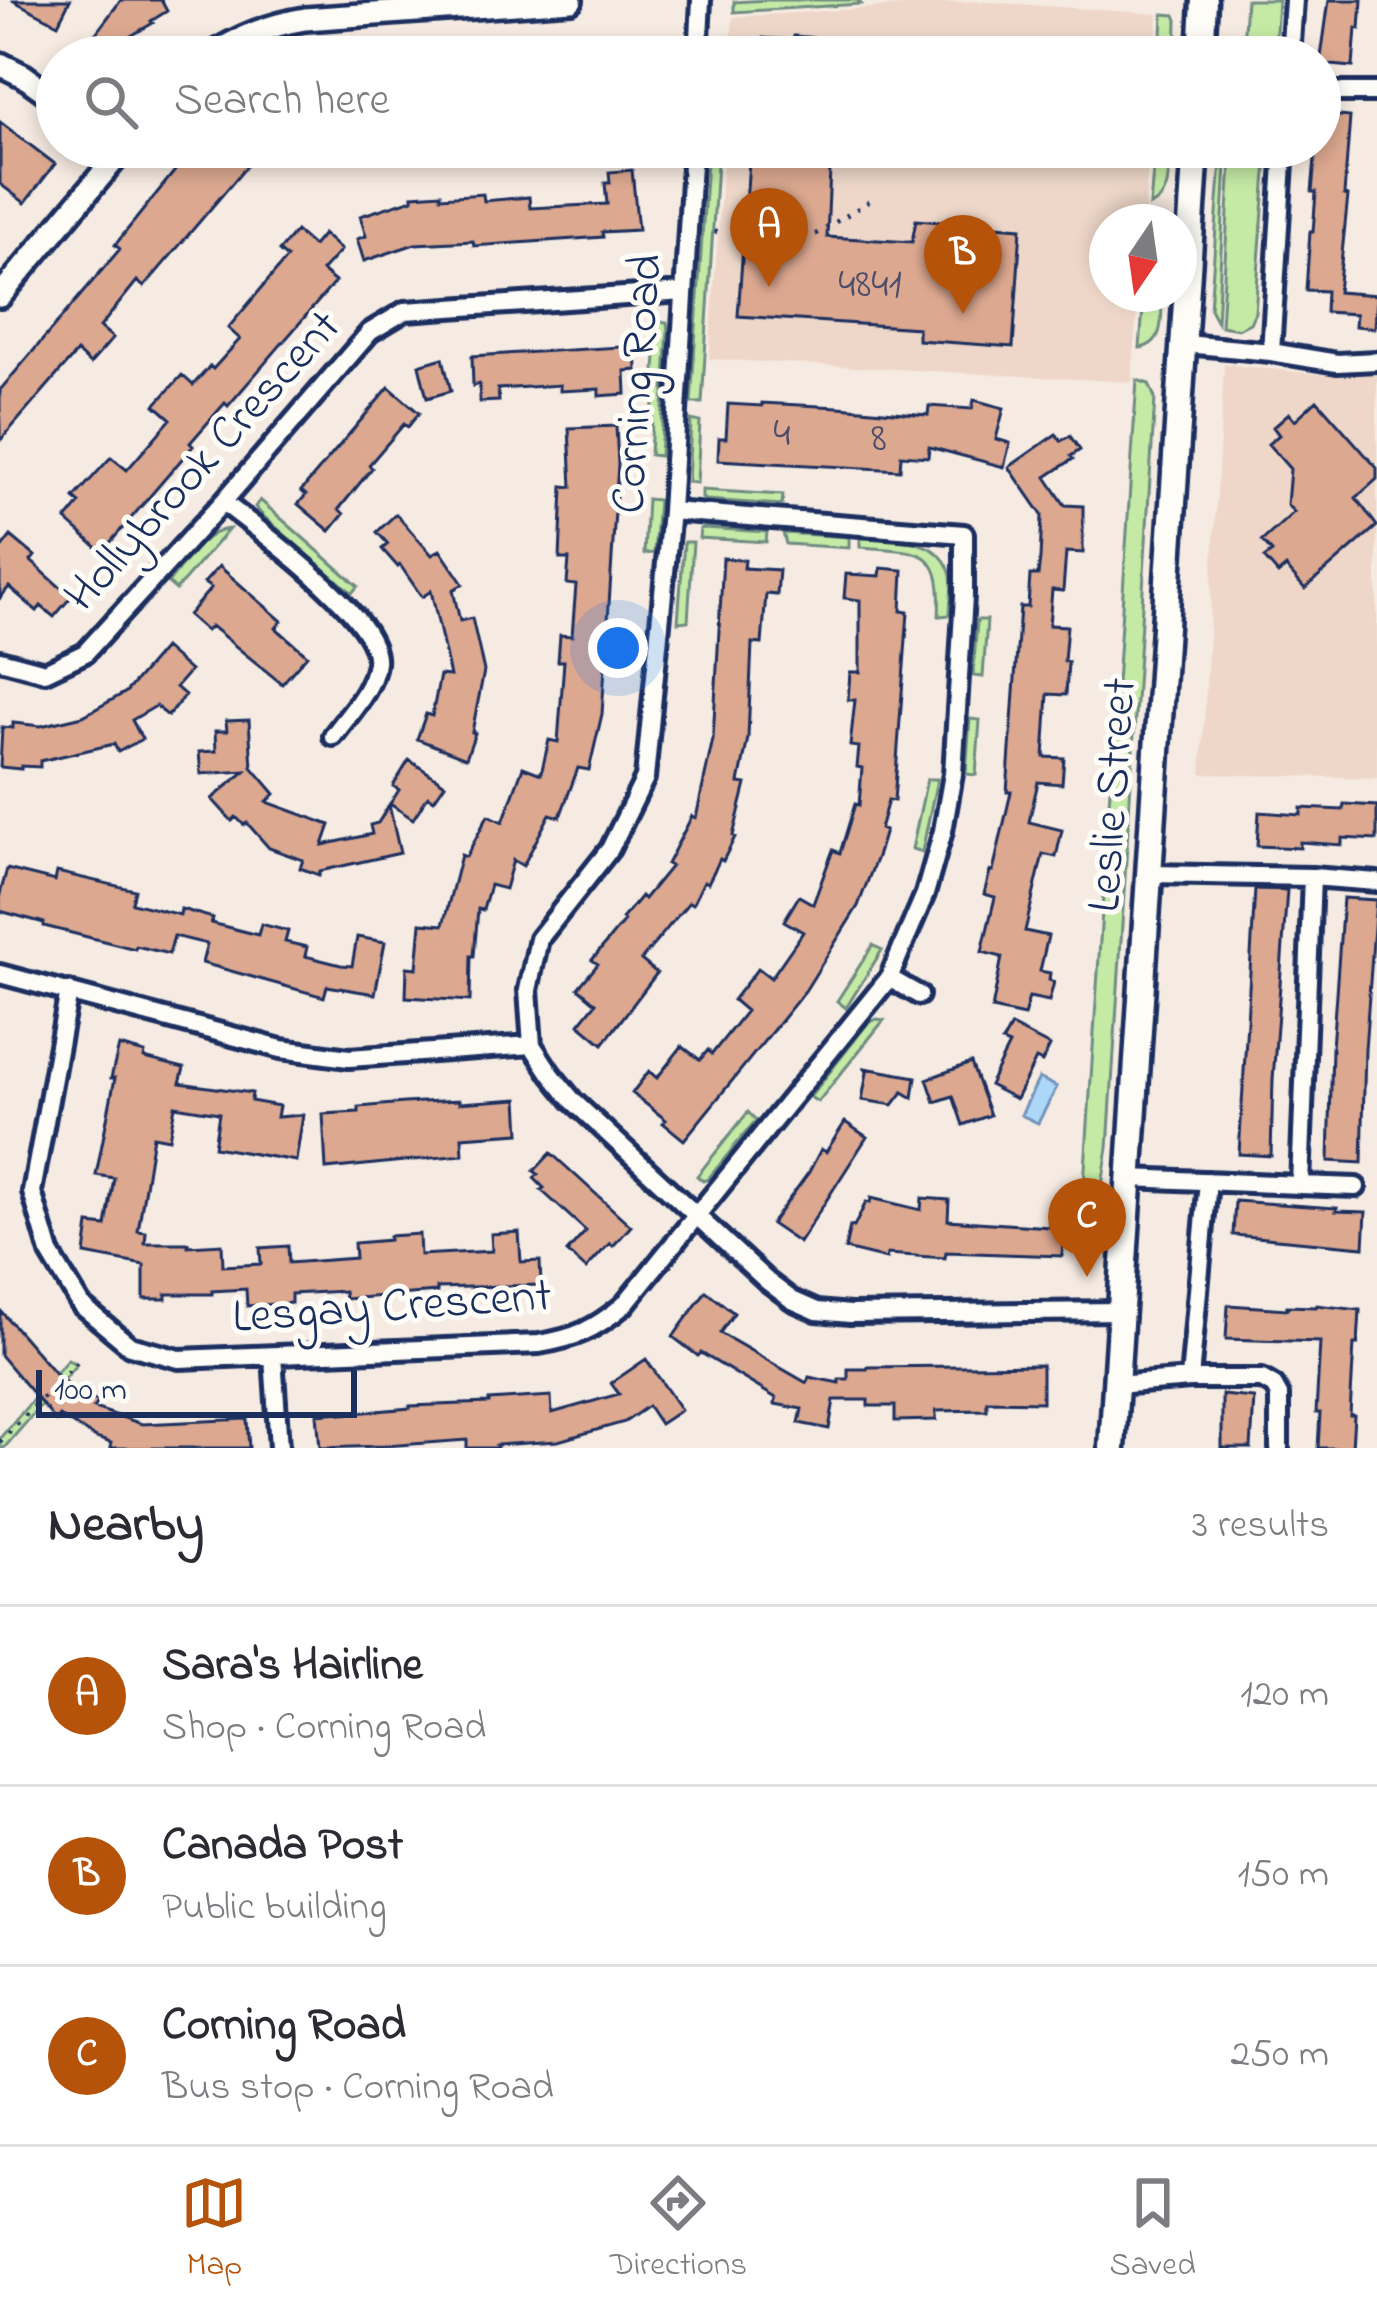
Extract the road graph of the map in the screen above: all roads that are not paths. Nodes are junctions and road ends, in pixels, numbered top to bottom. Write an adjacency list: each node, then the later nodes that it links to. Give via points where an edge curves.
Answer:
1 (571, 0): 5 (street, via 305,19)
2 (700, 0): 6 (street)
3 (1204, 0): 7 (main road)
4 (1294, 0): 8 (street)
5 (244, 36)
6 (699, 36)
7 (1202, 36)
8 (1291, 36)
9 (0, 64): 10 (street)
10 (36, 85)
11 (1341, 92): 12 (street)
12 (1377, 92)
13 (105, 168): 18 (street)
14 (692, 168): 17 (street, Corning Road)
15 (1195, 168): 19 (main road, Leslie Street)
16 (1283, 168): 20 (street)
17 (684, 292): 22 (street, Hollybrook Crescent, via 405,311 370,332); 23 (street, Corning Road)
18 (0, 296)
19 (1186, 344): 20 (street); 26 (main road, Leslie Street)
20 (1271, 352): 21 (street)
21 (1377, 361)
22 (223, 502): 24 (street, Hollybrook Crescent, via 85,653 45,672); 25 (street, via 336,596 376,648 371,679)
23 (671, 511): 30 (street, Lesgay Crescent, via 964,534 953,774 925,894); 33 (street, Corning Road, via 644,778 610,849 539,939 528,990)
24 (0, 660)
25 (333, 736)
26 (1150, 874): 27 (street); 34 (main road, Leslie Street)
27 (1312, 877): 28 (street); 36 (street)
28 (1377, 882)
29 (0, 974): 31 (street)
30 (889, 978): 32 (street); 38 (street, Lesgay Crescent)
31 (69, 991): 33 (street, via 281,1048 349,1058); 40 (street, Lesgay Crescent, via 32,1192 50,1252 81,1305 130,1346 179,1360)
32 (919, 995)
33 (532, 1045): 38 (street, via 573,1101)
34 (1130, 1178): 35 (street); 39 (main road, Leslie Street)
35 (1208, 1181): 36 (street); 41 (street)
36 (1300, 1185): 37 (street)
37 (1356, 1187)
38 (696, 1216): 39 (street, via 767,1281 817,1311); 40 (street, Lesgay Crescent, via 624,1305 569,1339)
39 (1122, 1311): 42 (main road, Leslie Street)
40 (273, 1356): 43 (street)
41 (1190, 1379): 42 (street); 45 (street, via 1270,1383 1280,1400)
42 (1116, 1385): 44 (main road, Leslie Street)
43 (280, 1448)
44 (1112, 1448)
45 (1279, 1448)

